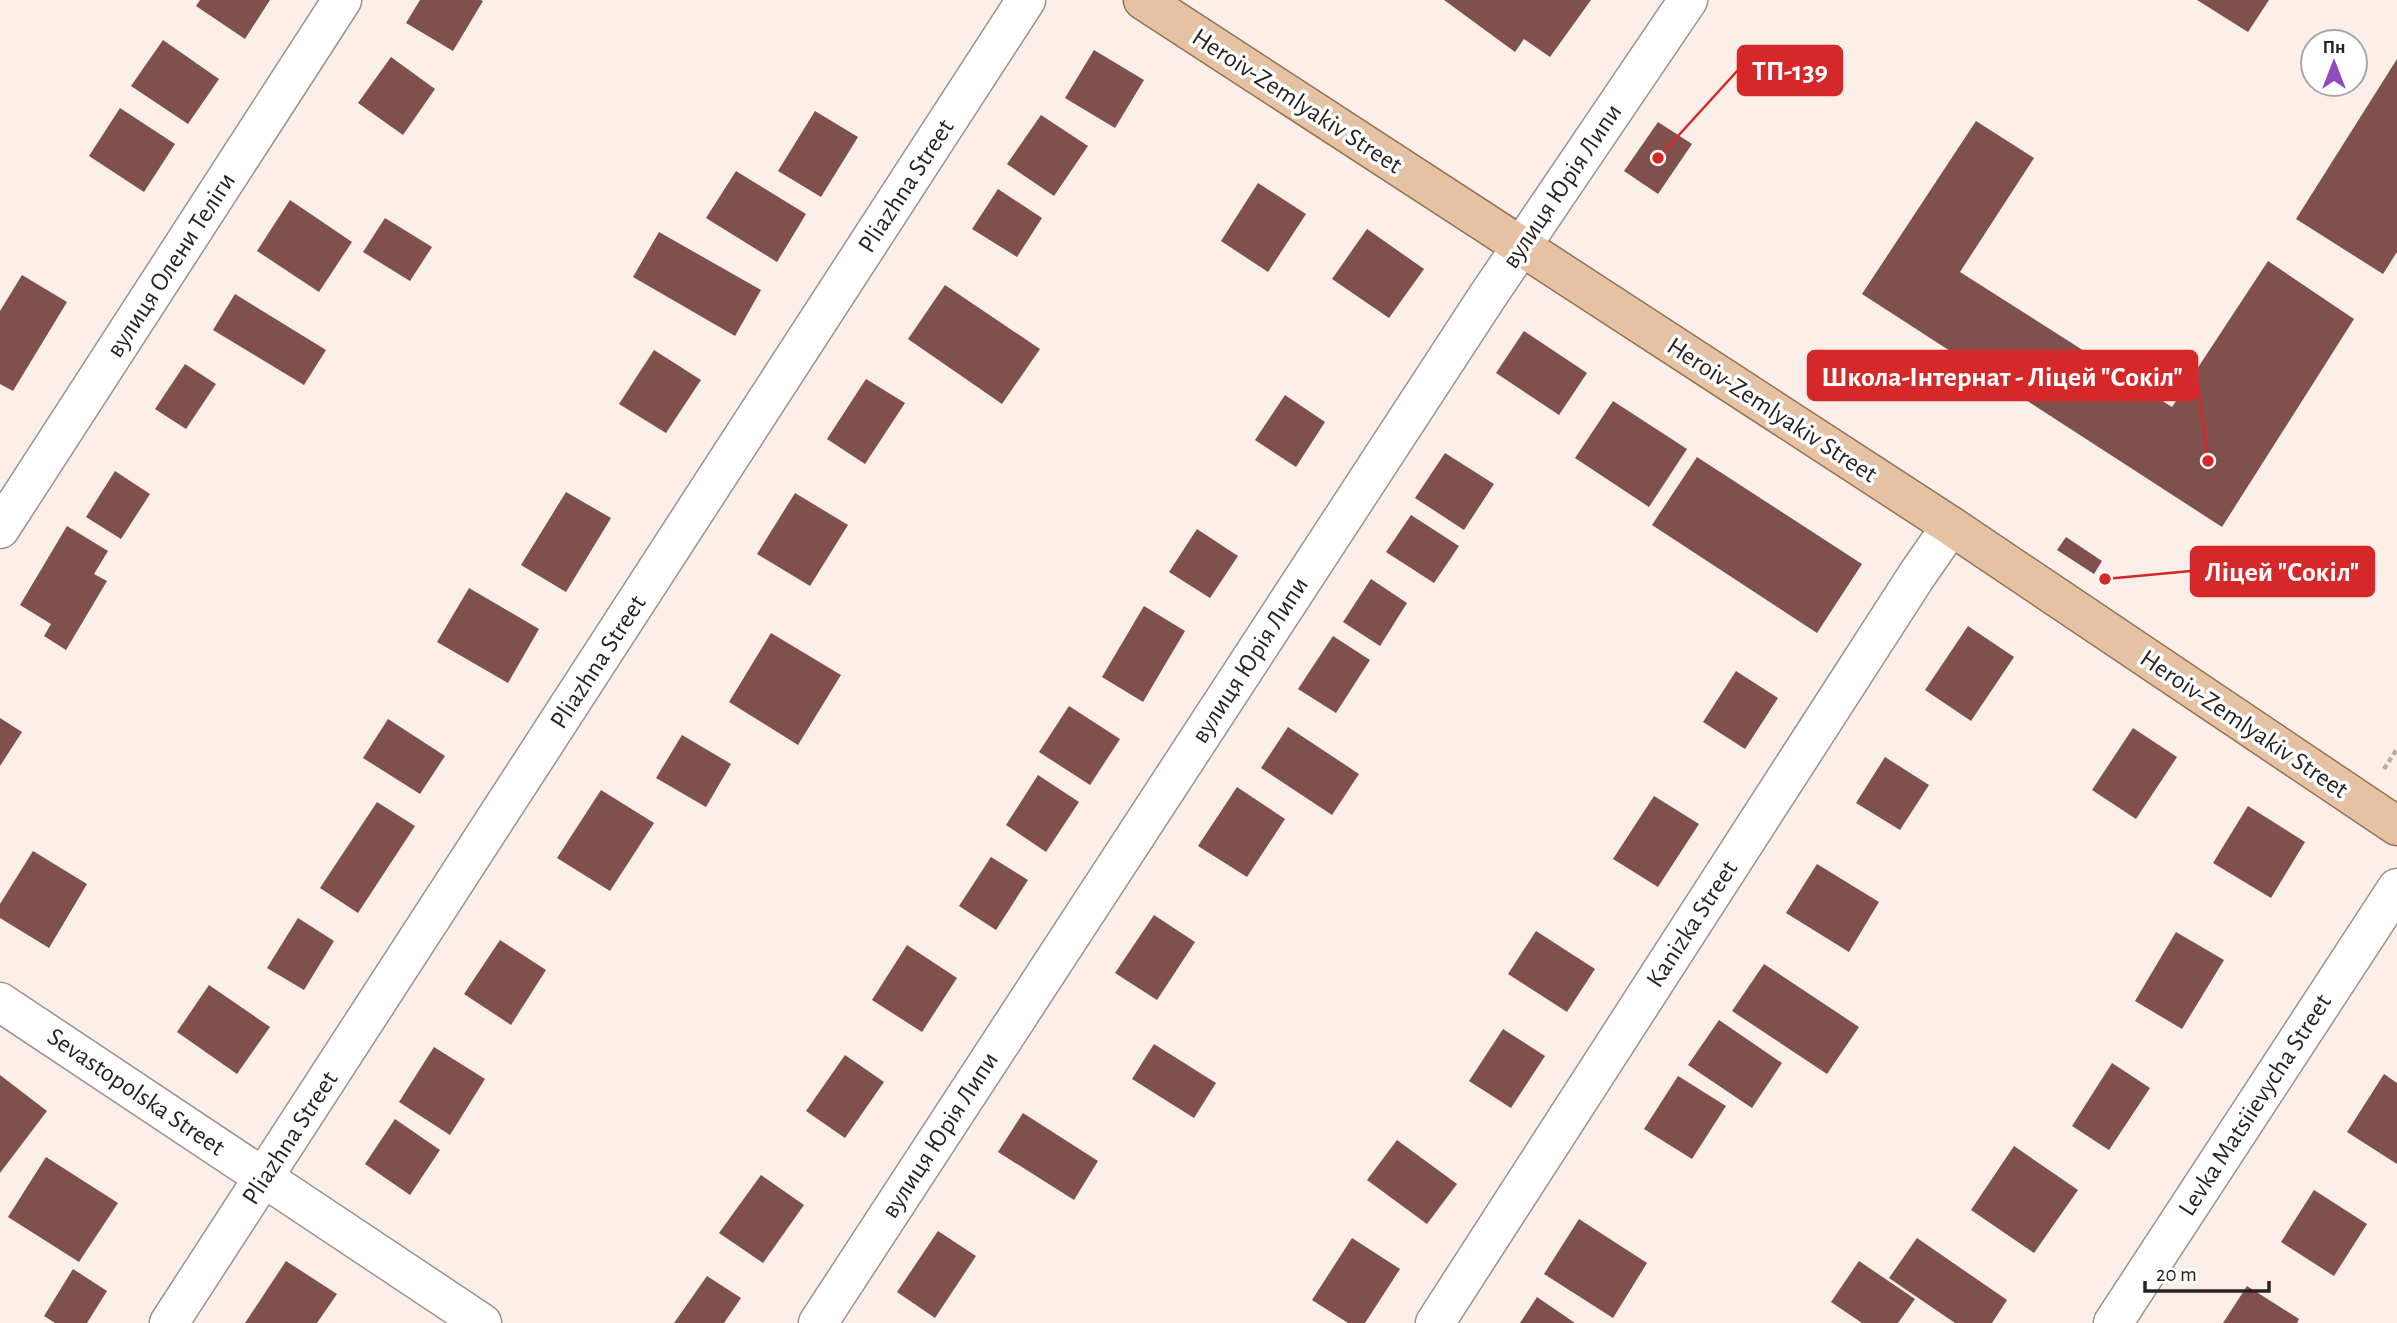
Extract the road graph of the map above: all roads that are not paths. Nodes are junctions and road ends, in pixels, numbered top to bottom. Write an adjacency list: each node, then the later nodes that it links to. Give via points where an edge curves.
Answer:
1 (342, 0): 7 (street, вулиця Олени Теліги)
2 (1026, 0): 11 (street, Pliazhna Street)
3 (1143, 0): 5 (main road, Heroiv-Zemlyakiv Street)
4 (1688, 0): 5 (street, вулиця Юрія Липи)
5 (1521, 248): 6 (main road, Heroiv-Zemlyakiv Street); 14 (street, вулиця Юрія Липи)
6 (1951, 526): 8 (main road, Heroiv-Zemlyakiv Street); 15 (street, Kanizka Street)
7 (0, 529)
8 (2397, 827)
9 (2397, 887): 16 (street, Levka Matsiievycha Street)
10 (0, 1002): 11 (street, Sevastopolska Street)
11 (264, 1177): 12 (street, Pliazhna Street); 13 (street, Sevastopolska Street)
12 (169, 1323)
13 (482, 1323)
14 (818, 1323)
15 (1435, 1323)
16 (2113, 1323)

